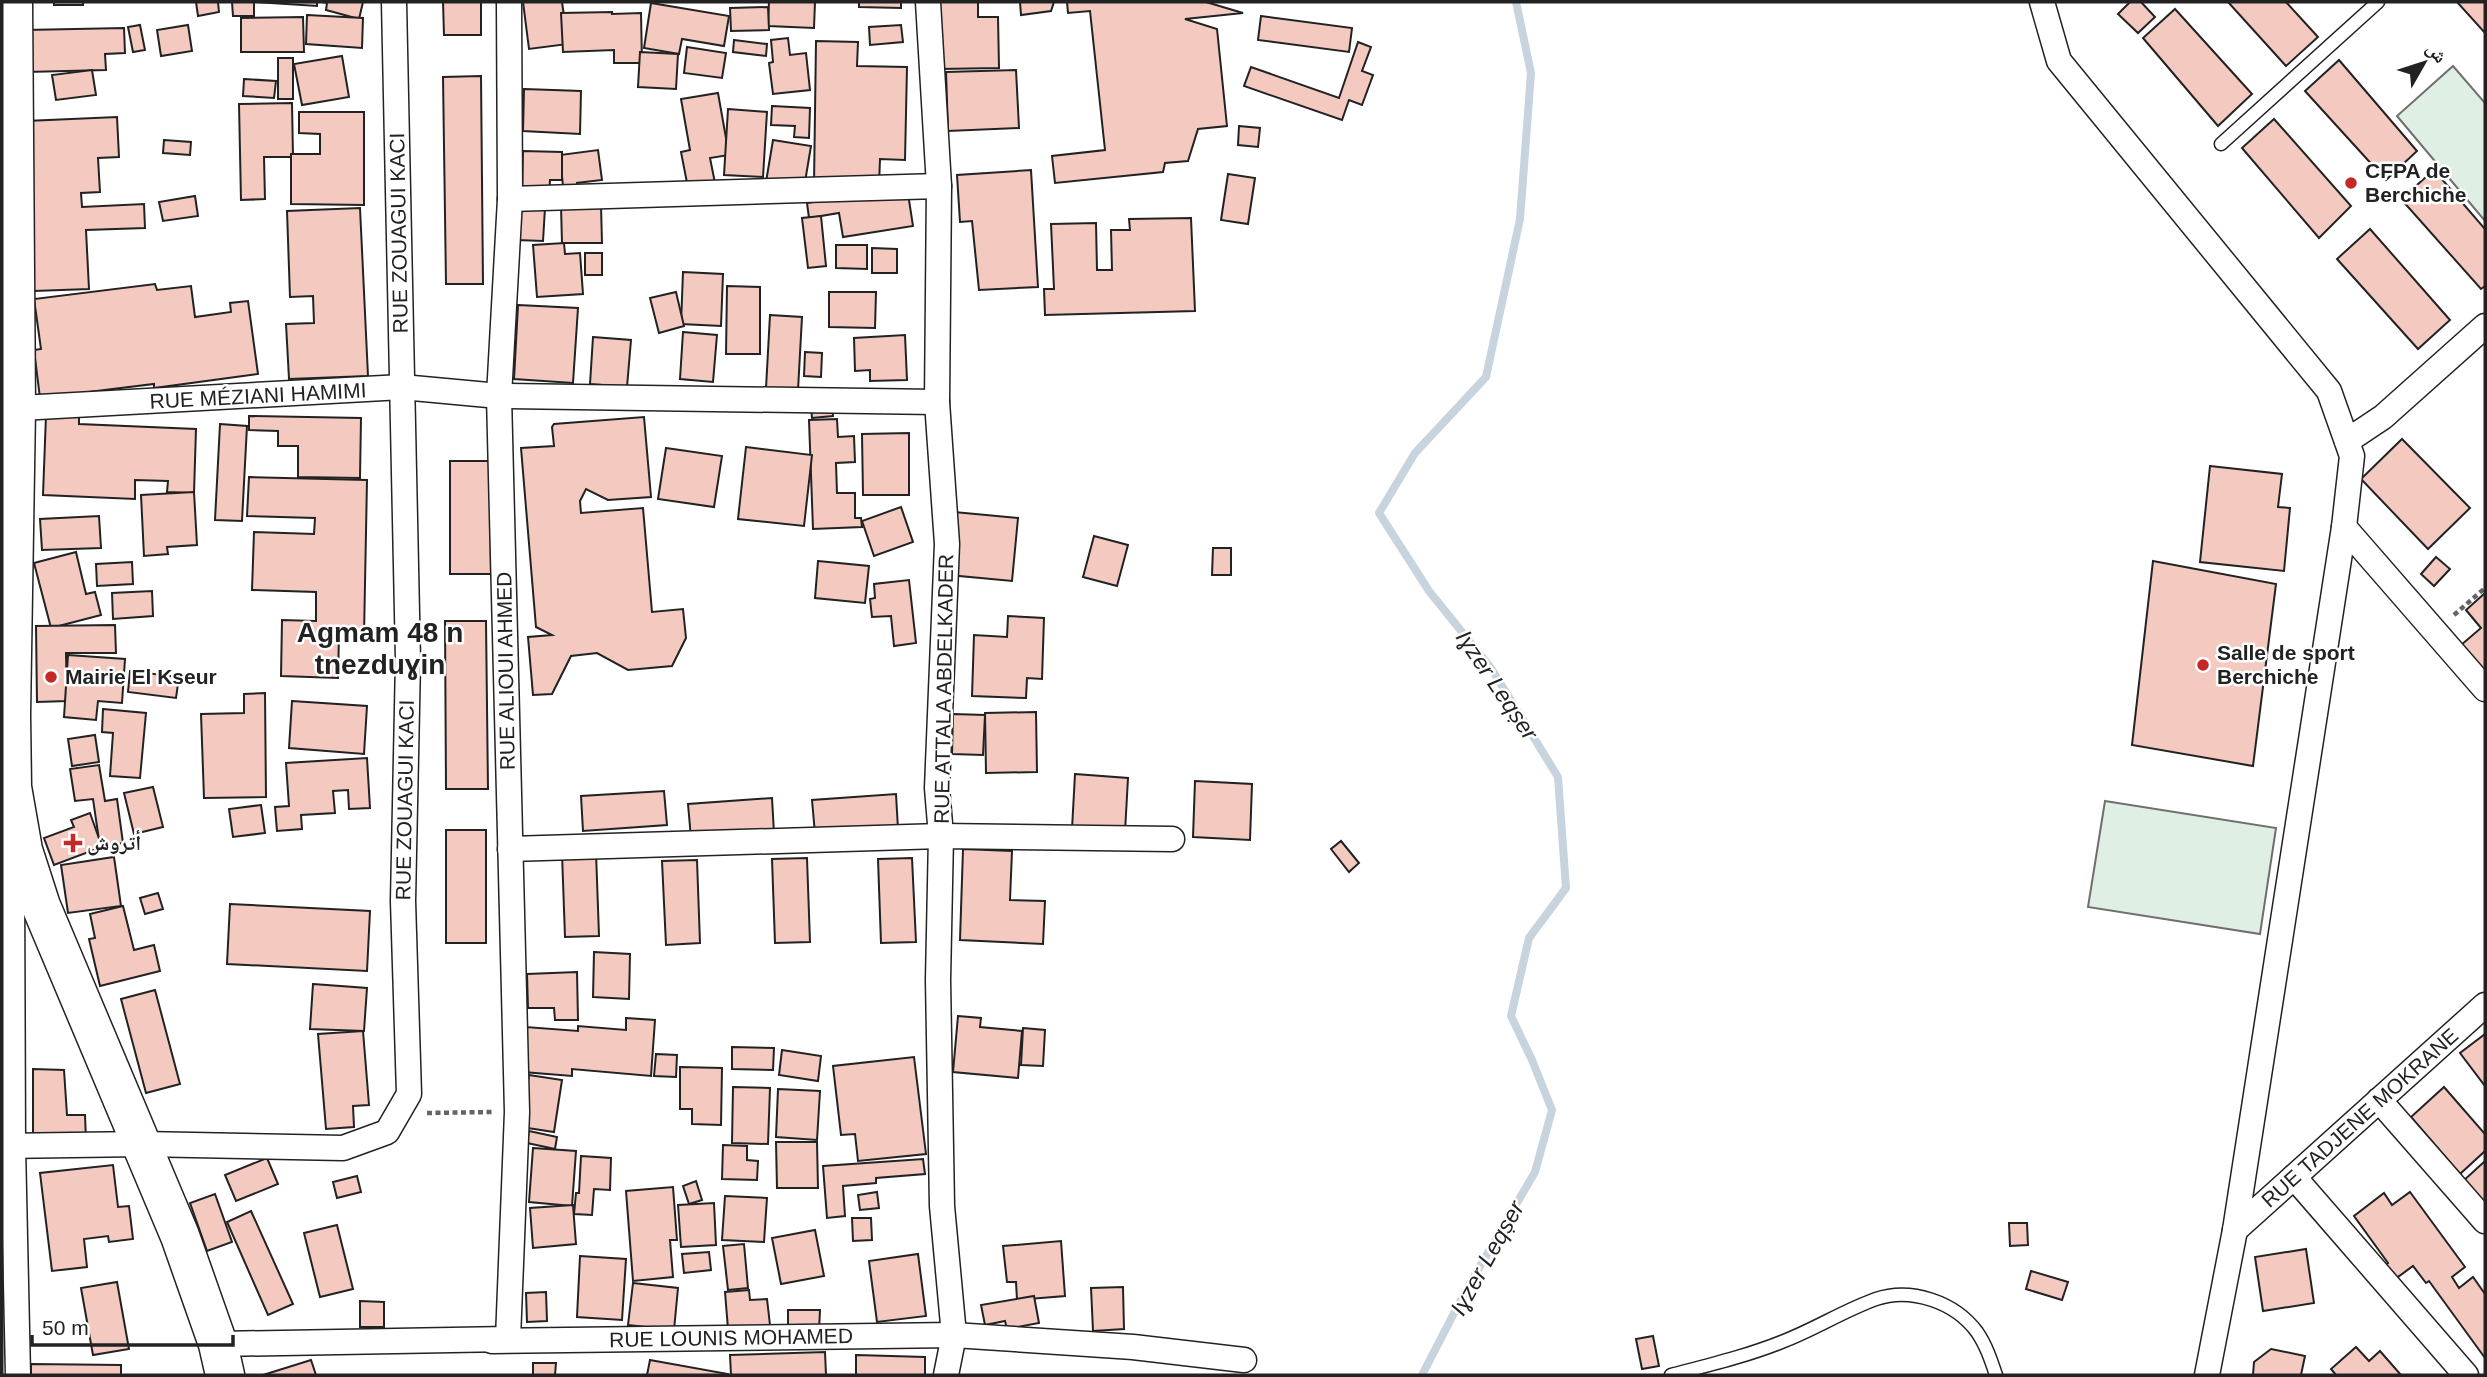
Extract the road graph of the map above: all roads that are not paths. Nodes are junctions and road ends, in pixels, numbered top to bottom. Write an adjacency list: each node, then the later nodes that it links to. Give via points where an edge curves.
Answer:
1 (13, 2): 14 (main road)
2 (394, 2): 11 (street, RUE ZOUAGUI KACI)
3 (509, 2): 9 (street, RUE ALIOUI AHMED)
4 (928, 2): 8 (street, RUE ATTALA ABDELKADER)
5 (2042, 2): 15 (street, via 2059,61 2329,391)
6 (2378, 2): 7 (lane)
7 (2221, 144)
8 (939, 186): 9 (street); 13 (street, RUE ATTALA ABDELKADER)
9 (510, 199): 12 (street, RUE ALIOUI AHMED)
10 (2485, 326): 15 (street, via 2383,417)
11 (402, 387): 12 (street, RUE MÉZIANI HAMIMI); 14 (street, RUE MÉZIANI HAMIMI); 24 (street, RUE ZOUAGUI KACI, via 408,660 403,901 409,1094 387,1132 343,1147)
12 (499, 396): 13 (street, RUE MÉZIANI HAMIMI); 21 (street, RUE ALIOUI AHMED)
13 (937, 402): 19 (street, RUE ATTALA ABDELKADER, via 947,544 937,788)
14 (9, 409): 24 (main road, via 11,715 15,800 23,850 41,906)
15 (2347, 440): 16 (street, via 2352,456)
16 (2344, 527): 17 (street); 28 (street)
17 (2485, 689)
18 (2, 831): 25 (street, via 12,876)
19 (941, 836): 20 (street); 21 (street); 29 (street, RUE ATTALA ABDELKADER, via 942,1206)
20 (1172, 839)
21 (510, 849): 30 (street, RUE ALIOUI AHMED, via 517,1112 508,1339)
22 (2485, 1005): 23 (street, RUE TADJENE MOKRANE)
23 (2379, 1100): 26 (street, RUE TADJENE MOKRANE); 27 (street)
24 (142, 1144): 25 (street, RUE ZOUAGUI KACI); 30 (main road)
25 (7, 1146): 32 (street)
26 (2294, 1177): 28 (street, RUE TADJENE MOKRANE); 37 (street)
27 (2485, 1222)
28 (2235, 1230): 36 (street)
29 (954, 1335): 30 (street, RUE LOUNIS MOHAMED); 31 (street, RUE LOUNIS MOHAMED); 33 (street, RUE ATTALA ABDELKADER)
30 (225, 1354)
31 (1244, 1360)
32 (13, 1374)
33 (946, 1375)
34 (1671, 1375): 35 (lane, via 1756,1352 1878,1298 1905,1294 1932,1299 1956,1312 1976,1331)
35 (1996, 1375)
36 (2207, 1375)
37 (2466, 1375)

